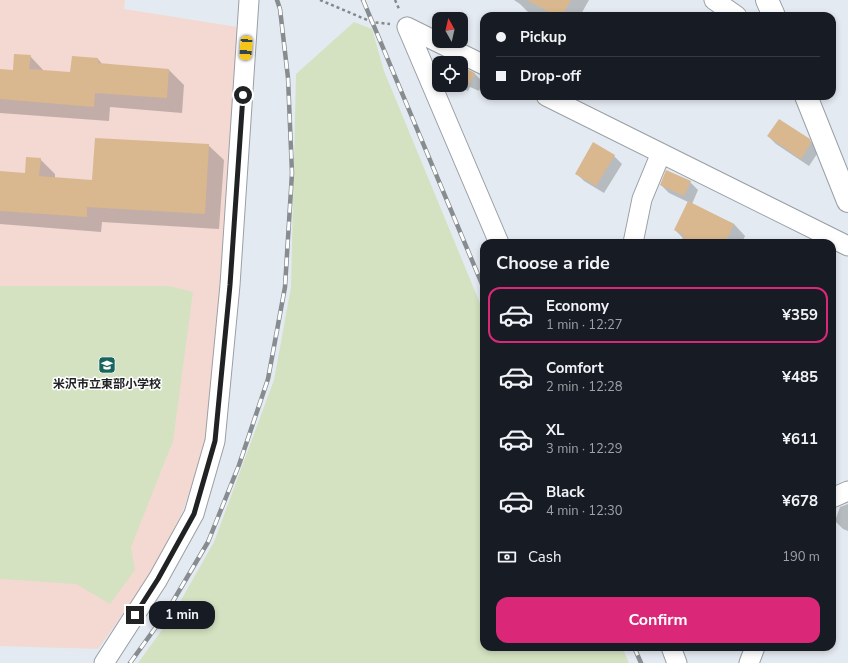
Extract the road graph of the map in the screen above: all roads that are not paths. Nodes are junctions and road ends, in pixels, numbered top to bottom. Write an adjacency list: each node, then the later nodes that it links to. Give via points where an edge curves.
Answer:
1 (249, 0): 20 (street, via 230,285 215,441 194,514 158,579)
2 (714, 0): 4 (street)
3 (767, 0): 5 (street)
4 (731, 12)
5 (772, 12)
6 (480, 63): 11 (street, via 406,26)
7 (554, 100): 9 (street)
8 (808, 100): 10 (street)
9 (661, 153): 12 (street, via 642,199); 13 (street)
10 (848, 201)
11 (497, 239)
12 (634, 239)
13 (834, 239)
14 (836, 240): 15 (street)
15 (848, 246)
16 (848, 491): 17 (street)
17 (836, 496)
18 (672, 651): 21 (street)
19 (754, 651): 22 (street)
20 (104, 663)
21 (677, 663)
22 (749, 663)

